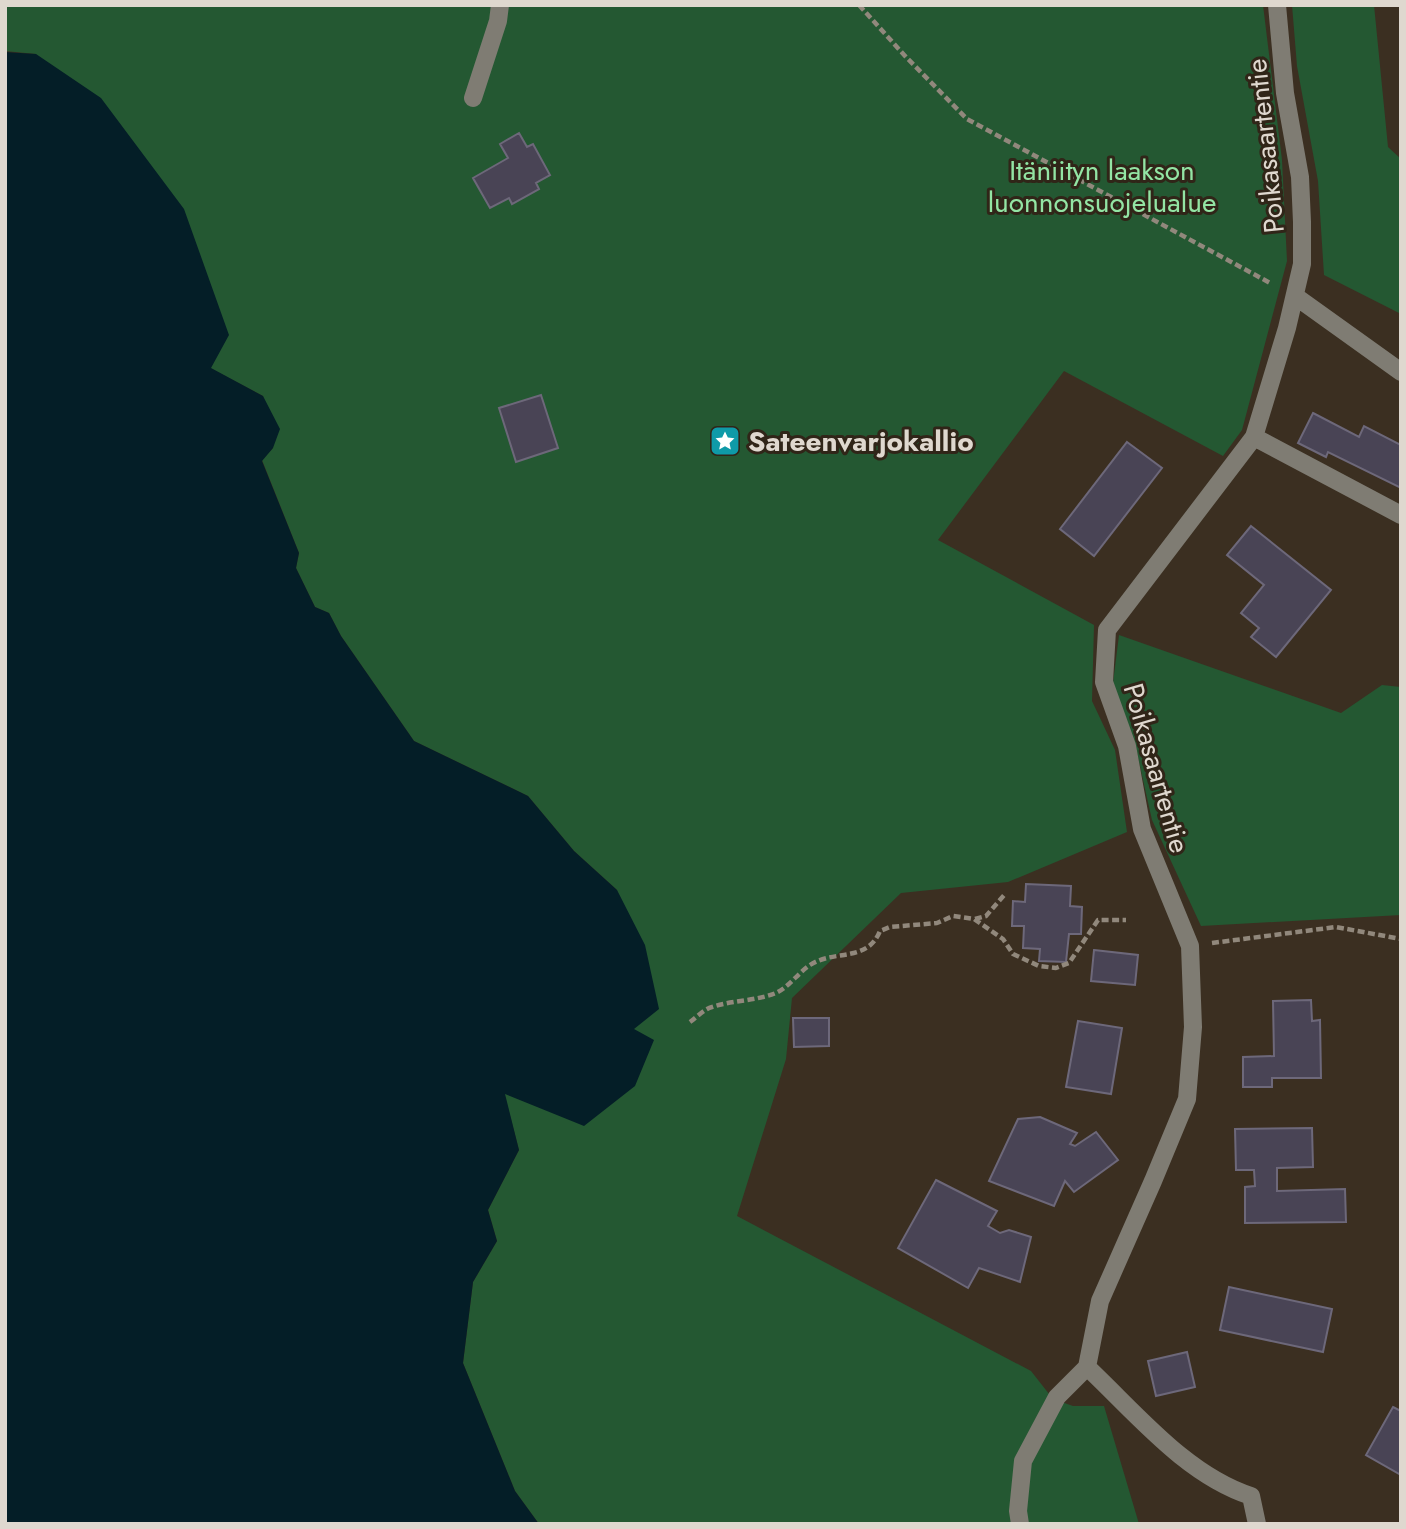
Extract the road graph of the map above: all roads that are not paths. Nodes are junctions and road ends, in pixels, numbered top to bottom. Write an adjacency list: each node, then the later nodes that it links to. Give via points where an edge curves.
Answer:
1 (500, 5): 3 (street)
2 (1278, 5): 4 (street, Poikasaartentie, via 1284,93 1300,177 1301,264)
3 (472, 99)
4 (1295, 296): 5 (street); 6 (street, Poikasaartentie)
5 (1401, 372)
6 (1254, 436): 7 (street); 8 (street, Poikasaartentie, via 1107,630 1104,682 1127,746 1142,829 1190,946 1193,1027 1187,1099 1100,1301)
7 (1401, 515)
8 (1087, 1367): 9 (street, via 1057,1397 1023,1461); 10 (street, via 1179,1454 1230,1489 1251,1496)
9 (1020, 1524)
10 (1256, 1524)

